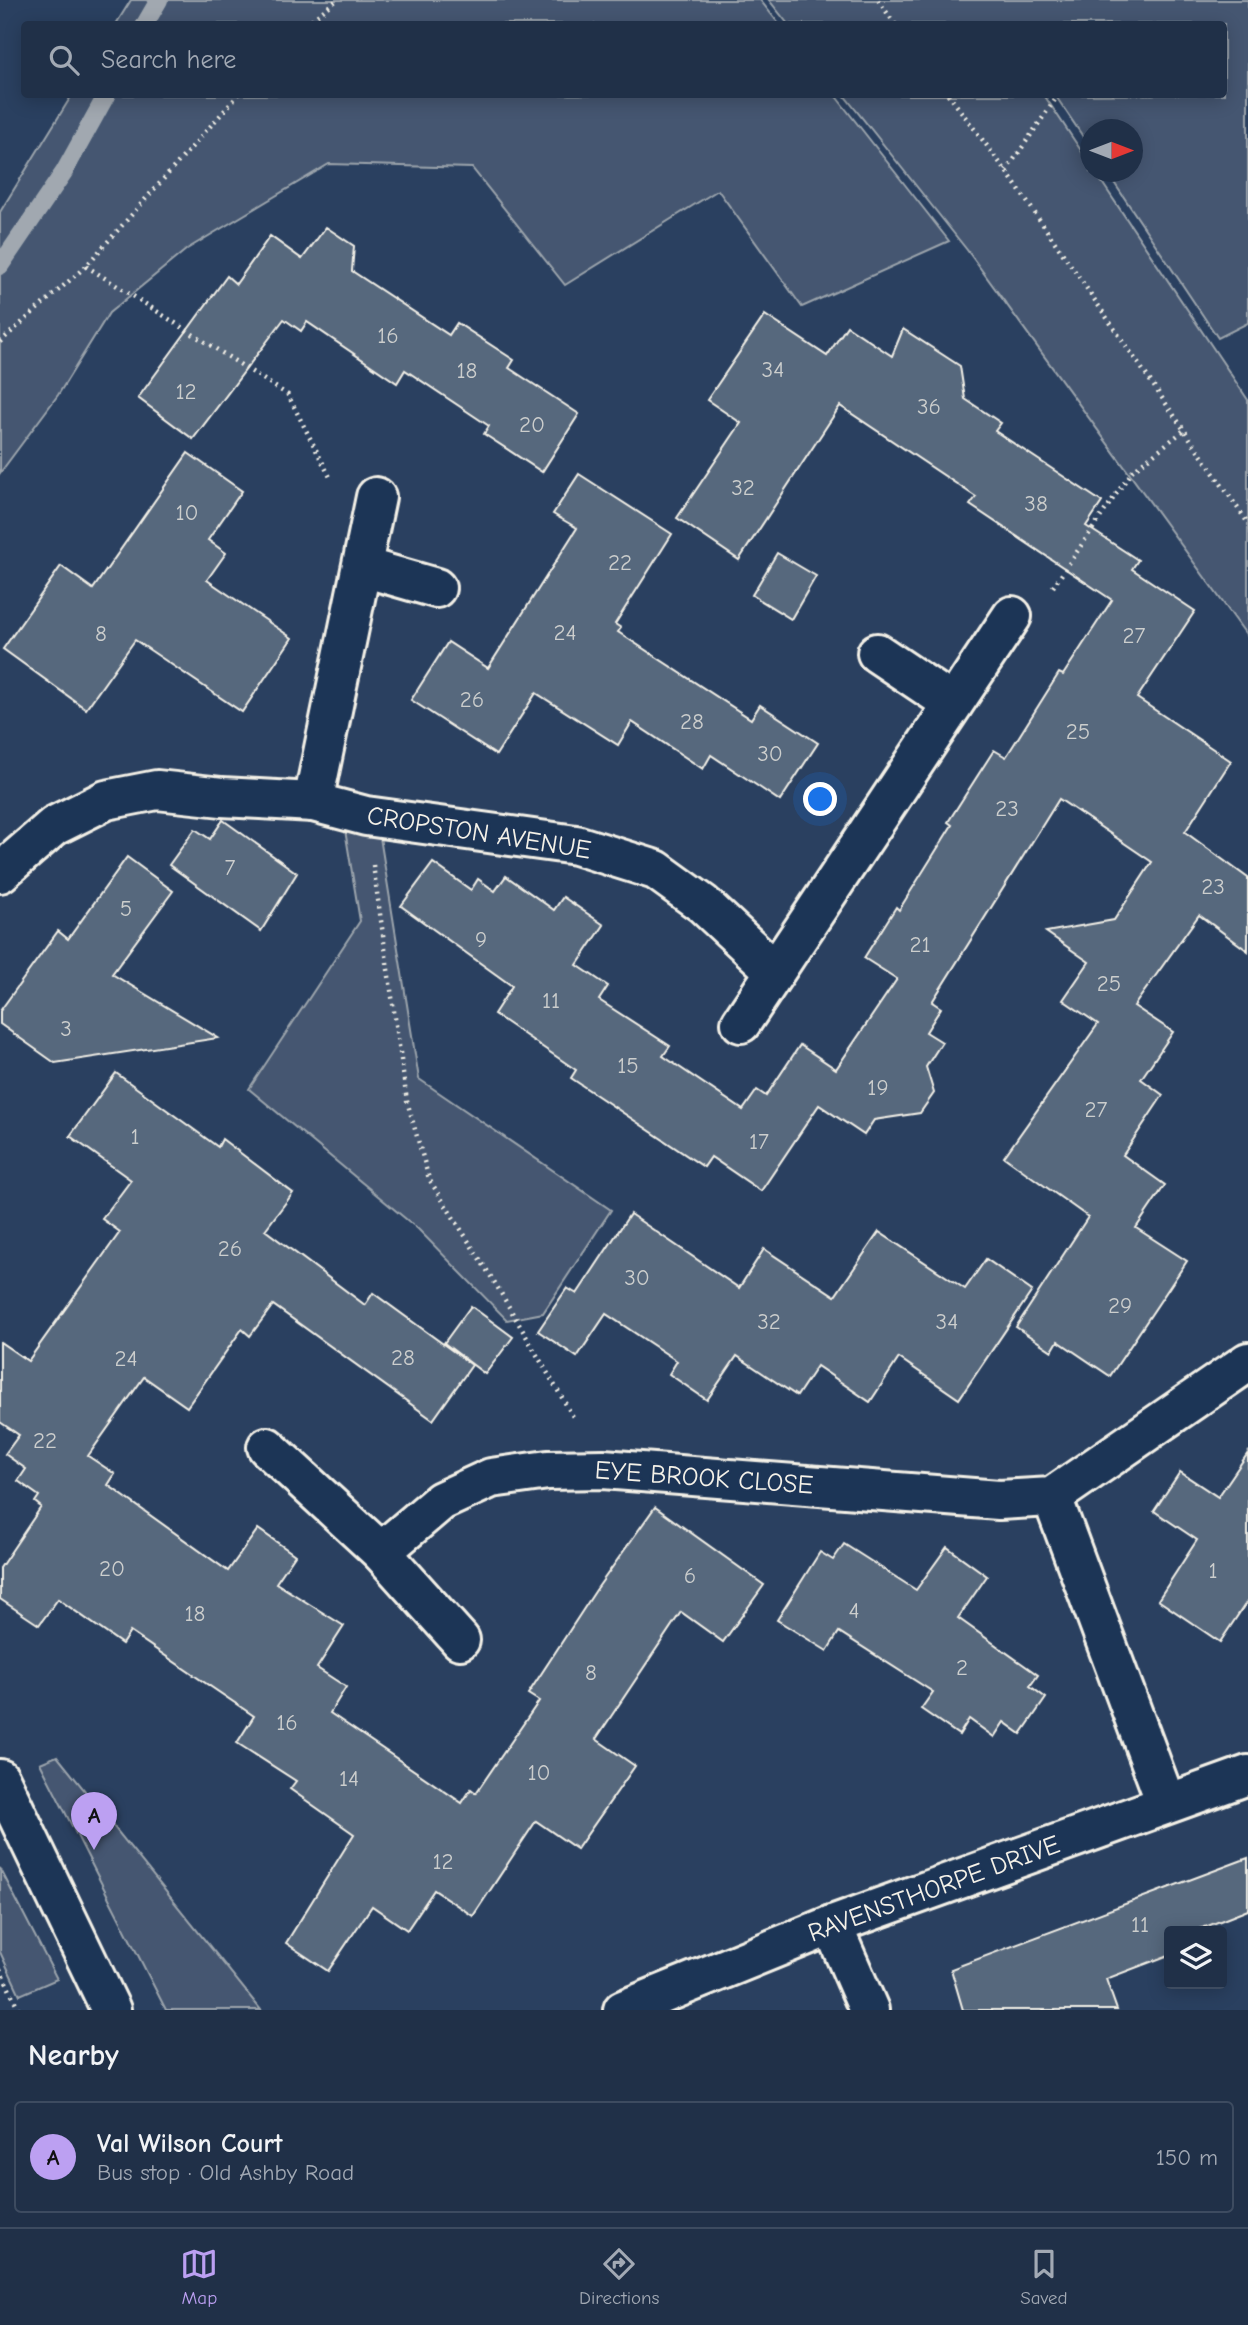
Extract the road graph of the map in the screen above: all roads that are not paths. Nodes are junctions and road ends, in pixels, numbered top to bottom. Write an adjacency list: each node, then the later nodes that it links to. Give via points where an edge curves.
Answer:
1 (376, 497): 2 (street)
2 (363, 566): 3 (street); 7 (street)
3 (436, 588)
4 (1012, 617): 6 (street)
5 (877, 653): 6 (street)
6 (953, 704): 9 (street)
7 (313, 802): 8 (street, CROPSTON AVENUE, via 157,790 106,800 54,826); 9 (street, CROPSTON AVENUE, via 366,816 576,845 656,870 703,904)
8 (0, 873)
9 (775, 971): 10 (street)
10 (741, 1023)
11 (1248, 1362): 13 (street)
12 (267, 1447): 14 (street)
13 (1052, 1497): 14 (street, EYE BROOK CLOSE, via 999,1500 603,1469 548,1470 491,1478 441,1501); 18 (street)
14 (381, 1552): 15 (street)
15 (460, 1640)
16 (1248, 1775): 18 (street, RAVENSTHORPE DRIVE)
17 (0, 1779): 20 (street)
18 (1166, 1803): 19 (street, RAVENSTHORPE DRIVE)
19 (832, 1925): 21 (street, RAVENSTHORPE DRIVE); 22 (street)
20 (111, 2010)
21 (622, 2010)
22 (869, 2010)

